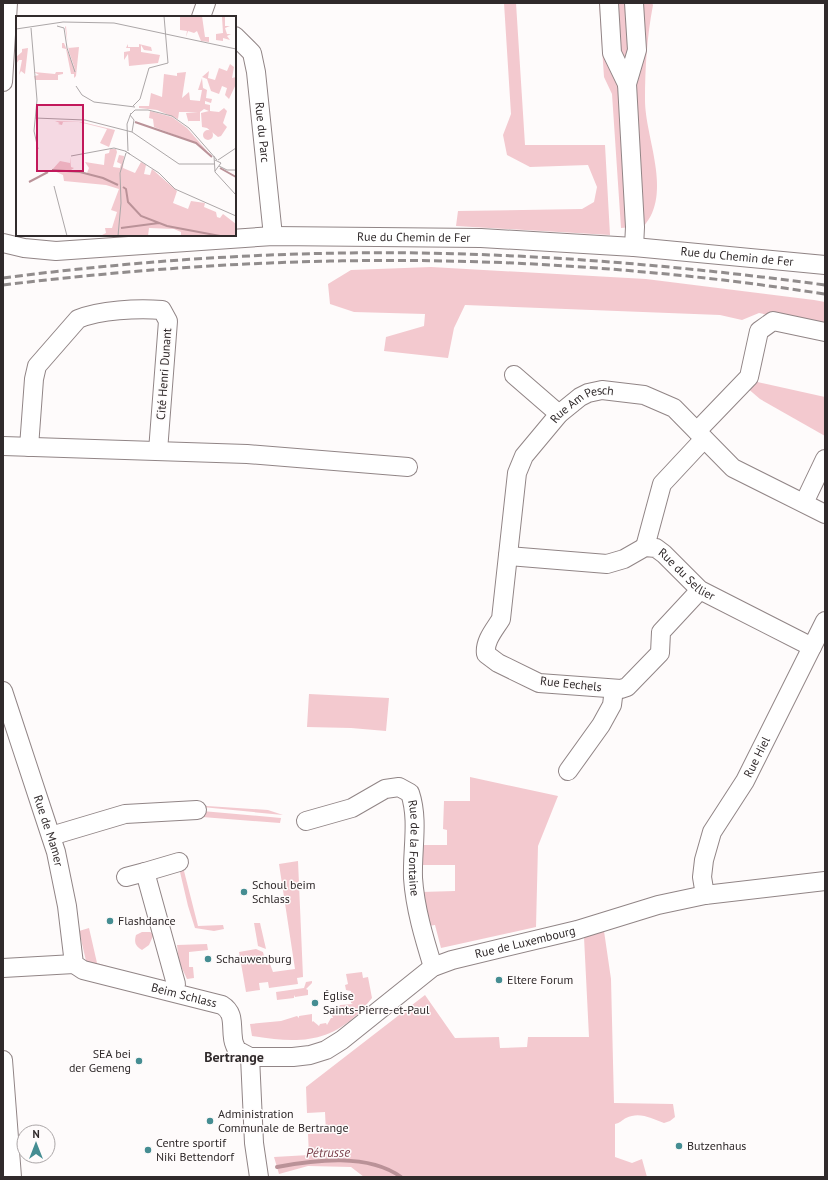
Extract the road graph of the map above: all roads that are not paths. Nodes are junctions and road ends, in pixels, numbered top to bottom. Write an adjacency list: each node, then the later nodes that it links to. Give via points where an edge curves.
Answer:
1 (8, 3): 7 (street)
2 (206, 3): 5 (street)
3 (609, 3): 9 (street, via 612,53)
4 (634, 3): 9 (street, via 637,50)
5 (201, 16)
6 (236, 37): 10 (street, Rue du Parc, via 252,53 256,72)
7 (11, 53): 8 (street)
8 (3, 82)
9 (627, 84): 12 (street)
10 (273, 236): 11 (street, Rue du Chemin de Fer, via 56,251); 12 (street, Rue du Chemin de Fer, via 481,238)
11 (3, 243)
12 (634, 247): 13 (street, Rue du Chemin de Fer)
13 (825, 265)
14 (825, 332): 17 (street, via 773,321 759,331 749,377)
15 (514, 375): 16 (street)
16 (559, 414): 17 (street, Rue Am Pesch, via 588,393 602,390 644,394 674,408); 26 (street, Rue Am Pesch, via 524,456 517,473)
17 (701, 435): 23 (street, Rue Am Pesch, via 733,468); 25 (street, via 662,484)
18 (3, 446): 19 (street)
19 (29, 447): 20 (street); 20 (street, Cité Henri Dunant, via 37,366 78,319 88,315 146,309 162,310 168,321)
20 (158, 451): 22 (street, via 247,454)
21 (825, 459): 23 (street)
22 (408, 467)
23 (804, 503): 24 (street, Rue Am Pesch)
24 (825, 514)
25 (645, 547): 26 (street, Rue du Sellier, via 624,559 606,564); 27 (street, Rue du Sellier, via 656,548 664,554)
26 (508, 556): 30 (street, Rue Am Pesch, via 501,619 489,639)
27 (700, 590): 29 (street, Rue du Sellier); 31 (street, Rue Eechels, via 661,632 660,653 627,687)
28 (825, 621): 29 (street, Rue Hiel)
29 (812, 647): 41 (street, Rue Hiel, via 745,781 712,832 702,877)
30 (486, 654): 31 (street, Rue Eechels, via 498,663 540,682)
31 (614, 689): 33 (street, Rue Eechels, via 612,705 602,725)
32 (3, 691): 36 (street, Rue de Mamer)
33 (568, 771)
34 (197, 810): 36 (street, via 125,814)
35 (306, 821): 43 (street, Rue de la Fontaine, via 352,808 385,789 399,787 410,793 415,807 413,876)
36 (51, 836): 42 (street, Rue de Mamer)
37 (179, 862): 38 (street)
38 (145, 872): 39 (street); 45 (street, Beim Schlass)
39 (126, 877)
40 (825, 881): 41 (street, Rue de Luxembourg)
41 (705, 895): 43 (street, Rue de Luxembourg, via 658,905 577,930 452,960)
42 (78, 967): 44 (street); 46 (street, Beim Schlass, via 222,1005 229,1009 237,1050)
43 (433, 967): 46 (street, Rue de Luxembourg, via 326,1050 294,1057)
44 (3, 968)
45 (176, 984)
46 (250, 1057): 49 (street)
47 (3, 1060): 48 (street)
48 (12, 1177)
49 (258, 1177)

